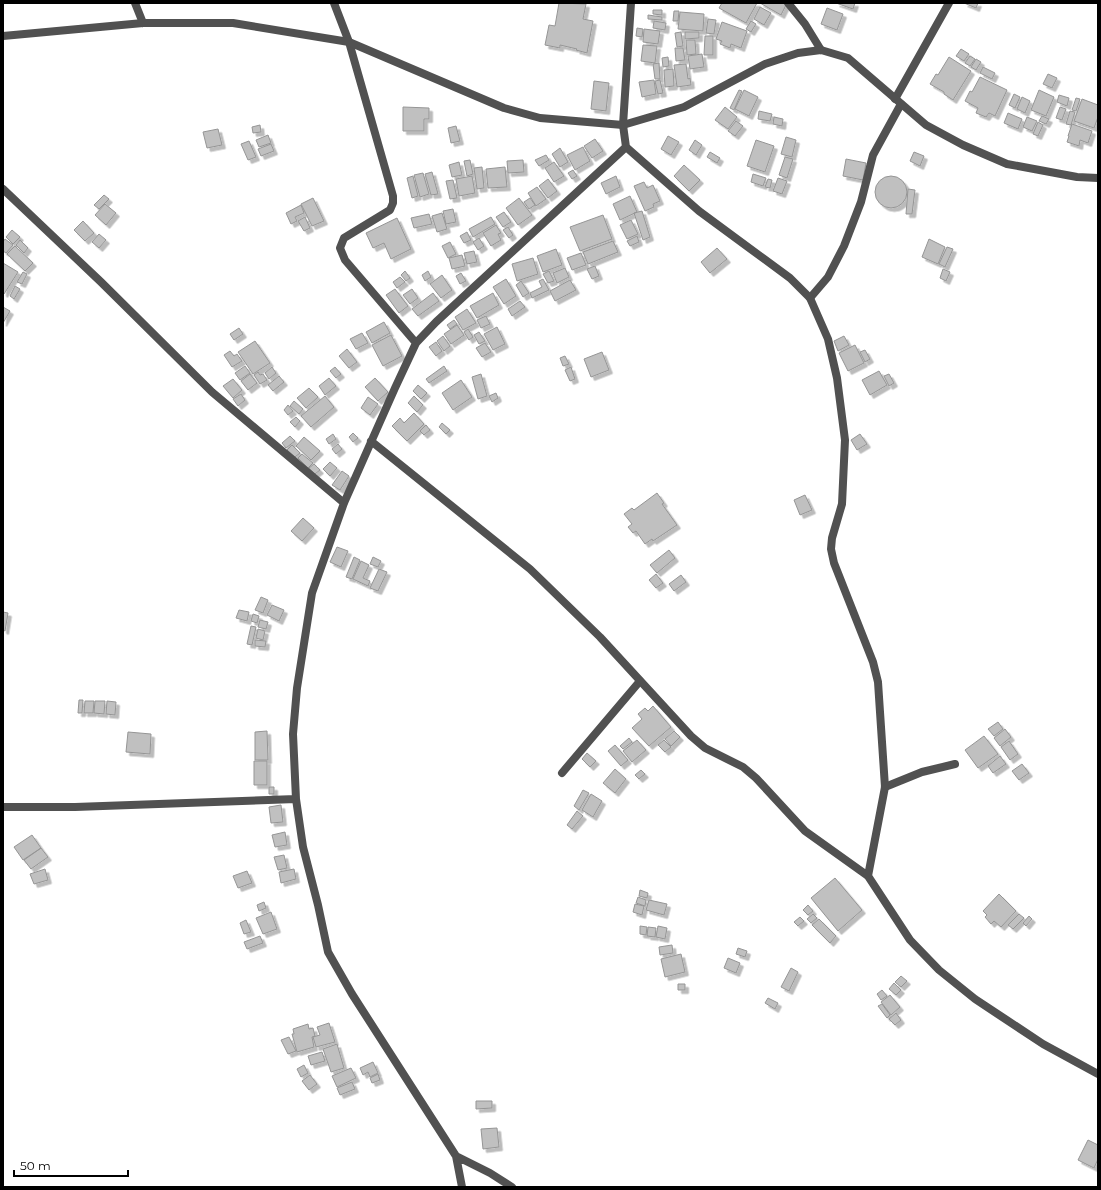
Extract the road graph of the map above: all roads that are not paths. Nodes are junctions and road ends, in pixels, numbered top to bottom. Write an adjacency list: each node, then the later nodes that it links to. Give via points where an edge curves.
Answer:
1 (135, 3): 6 (street)
2 (334, 3): 8 (street)
3 (631, 3): 11 (street)
4 (788, 3): 9 (street)
5 (949, 3): 10 (street)
6 (143, 23): 7 (street); 8 (street, via 233,23)
7 (3, 36)
8 (349, 42): 11 (street, via 504,108 540,118); 16 (street, via 393,203 390,210 344,238 340,248 345,260)
9 (821, 50): 10 (street, via 848,58); 11 (street, via 798,53 765,64 684,106)
10 (898, 101): 13 (street, via 933,128 1007,164 1077,177); 15 (street, via 873,155 862,202 844,246 828,277)
11 (623, 125): 12 (street)
12 (626, 147): 15 (street, via 699,211 790,278); 16 (street)
13 (1098, 178)
14 (3, 189): 18 (street, via 212,392)
15 (810, 298): 22 (street, via 828,339 837,378 845,440 842,504 831,549 878,682)
16 (416, 343): 17 (street)
17 (371, 441): 18 (street); 19 (street, via 530,569 600,637)
18 (344, 502): 23 (street, via 312,593 297,688 293,734)
19 (640, 681): 21 (street); 25 (street, via 705,748 743,767 805,831)
20 (955, 764): 22 (street, via 922,772)
21 (562, 773)
22 (885, 787): 25 (street)
23 (296, 799): 24 (street); 27 (street, via 303,848 328,952)
24 (3, 807)
25 (868, 876): 26 (street, via 910,940 939,970 975,999 1043,1044)
26 (1098, 1074)
27 (456, 1156): 28 (street); 29 (street)
28 (462, 1187)
29 (512, 1187)

